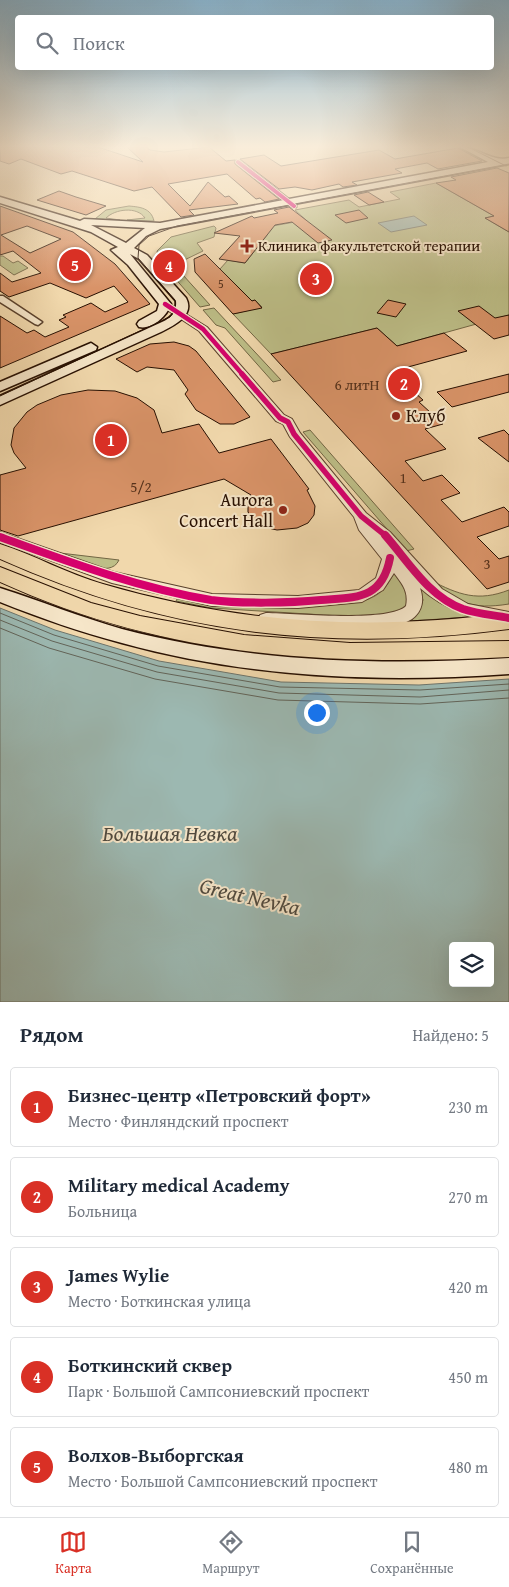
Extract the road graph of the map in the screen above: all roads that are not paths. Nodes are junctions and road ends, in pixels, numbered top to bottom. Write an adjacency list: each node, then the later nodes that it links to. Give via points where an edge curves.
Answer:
1 (278, 194): 4 (street)
2 (347, 194): 4 (main road)
3 (0, 200): 5 (main road)
4 (291, 204): 7 (main road); 8 (main road)
5 (36, 211): 6 (main road); 9 (main road)
6 (70, 220): 7 (main road); 9 (main road, via 95,230)
7 (164, 224): 9 (main road, via 145,231)
8 (176, 228): 10 (main road, via 157,234)
9 (126, 252): 10 (main road); 12 (main road)
10 (143, 252): 13 (main road, via 182,300)
11 (0, 298): 14 (street)
12 (162, 311): 13 (street); 13 (street); 15 (main road)
13 (181, 313): 16 (main road, via 157,329); 17 (street, via 203,329 280,418 288,422 294,434)
14 (38, 322)
15 (0, 387)
16 (0, 401)
17 (361, 516): 20 (street, via 364,527); 24 (street, via 374,524 440,597 465,609)
18 (0, 538): 20 (street, via 112,577 180,594 235,602 298,602 362,596 383,581)
19 (0, 551): 23 (main road, via 98,590)
20 (390, 558): 23 (street, via 416,593 412,610 404,616 382,621)
21 (0, 574): 27 (main road, via 87,610 231,643 294,650 396,654)
22 (0, 595): 28 (main road, via 69,622 130,638 184,651 276,666 411,671)
23 (223, 619): 24 (main road, via 297,631 396,633 454,630)
24 (509, 620)
25 (509, 644): 27 (main road)
26 (509, 649): 27 (main road)
27 (483, 651)
28 (509, 666)

